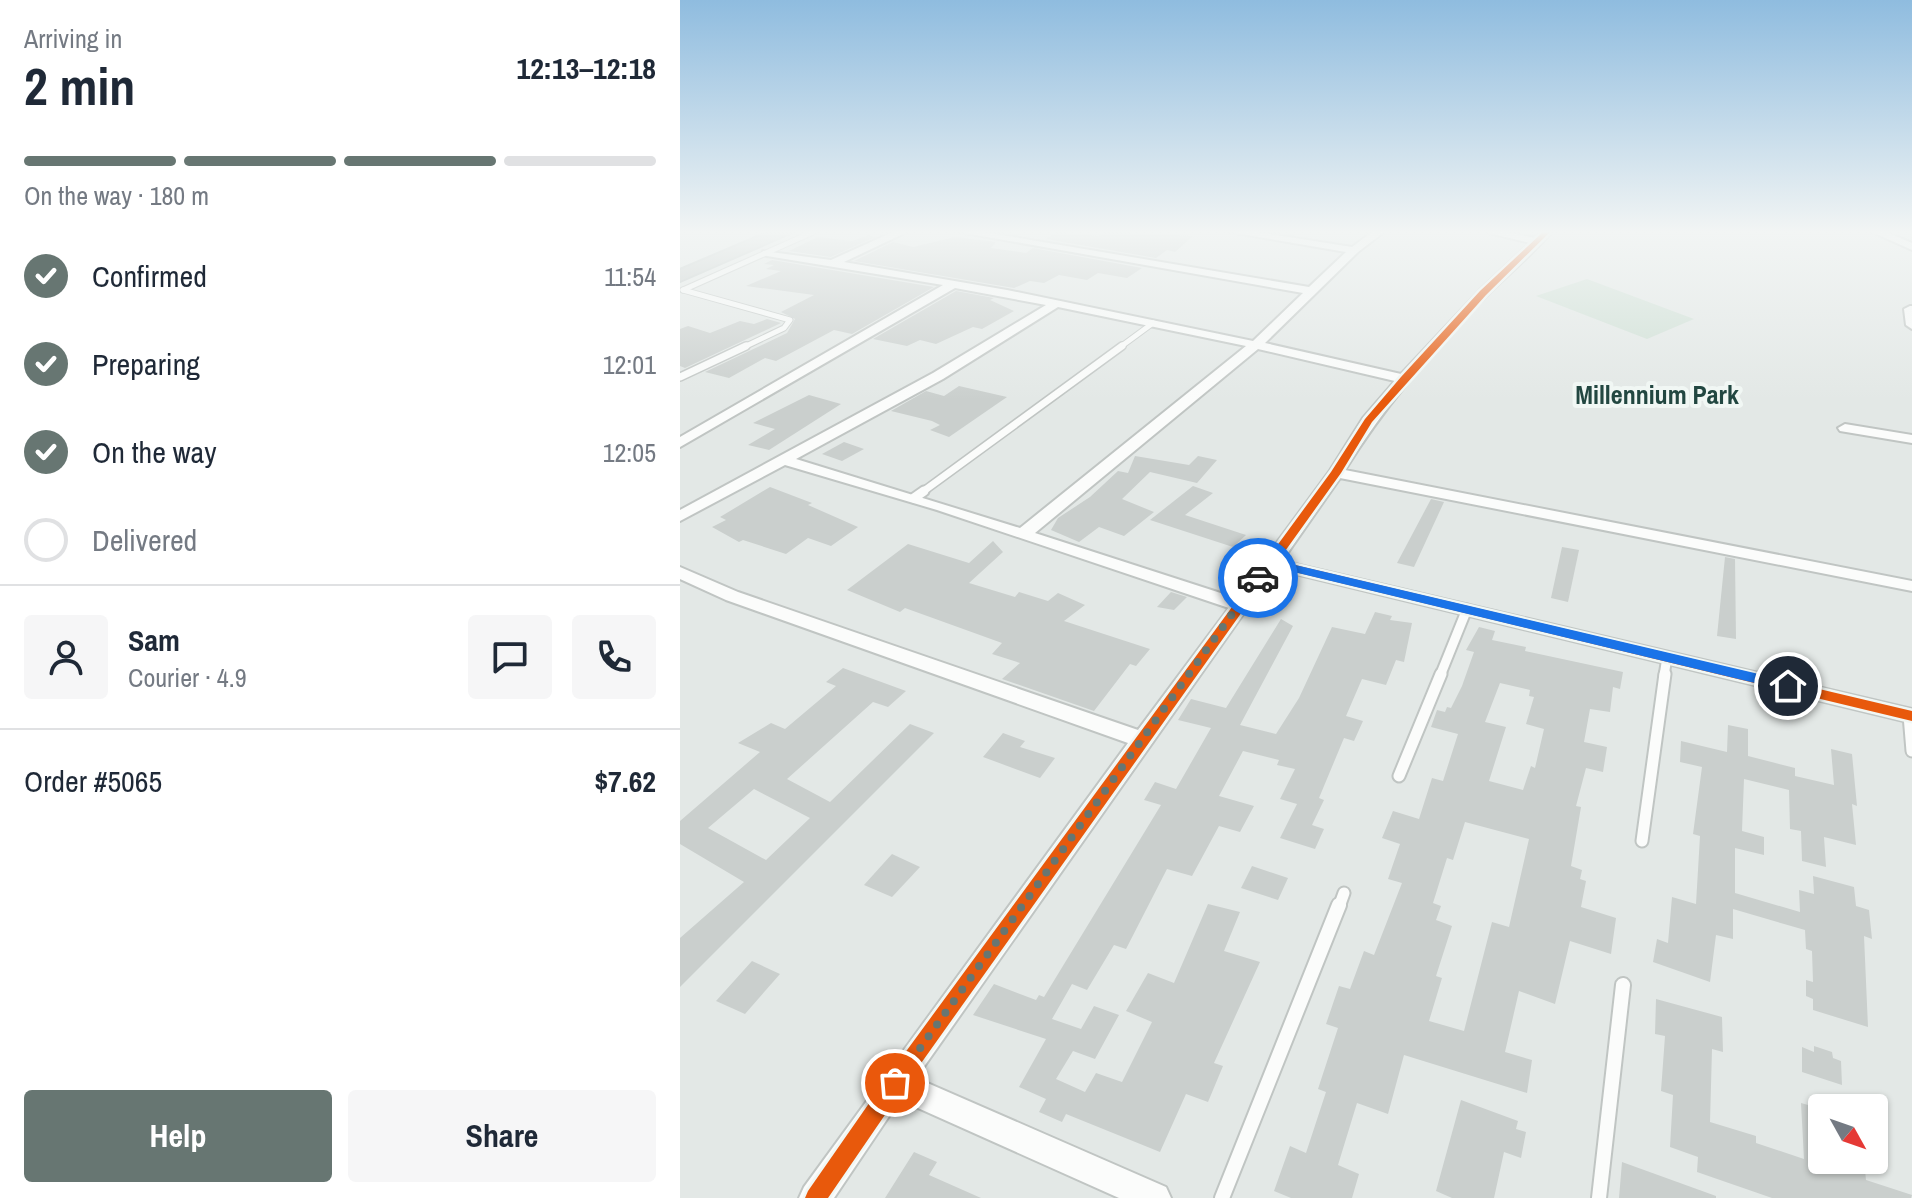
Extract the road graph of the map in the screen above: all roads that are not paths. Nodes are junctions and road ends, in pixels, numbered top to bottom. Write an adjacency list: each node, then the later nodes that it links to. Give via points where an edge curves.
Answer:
1 (687, 288): 14 (lane, via 790,320 784,328)
2 (947, 288): 19 (street)
3 (968, 288): 8 (street)
4 (1294, 288): 7 (street)
5 (1315, 288): 7 (street)
6 (1493, 288): 16 (street)
7 (1312, 291): 12 (street)
8 (1055, 304): 10 (street); 20 (street)
9 (1910, 309): 11 (street)
10 (1153, 323): 12 (street); 22 (lane)
11 (1912, 325)
12 (1257, 344): 16 (street); 24 (street)
13 (680, 369): 14 (lane)
14 (690, 372): 15 (lane)
15 (680, 377)
16 (1404, 379): 21 (street, via 1368,421)
17 (1845, 428): 18 (street)
18 (1912, 439)
19 (680, 443)
20 (785, 460): 22 (street); 23 (street)
21 (1336, 473): 25 (street); 27 (street)
22 (914, 498): 24 (street)
23 (680, 516)
24 (1023, 534): 28 (street)
25 (1270, 563): 28 (street); 29 (street)
26 (680, 572): 32 (street, via 732,596)
27 (1912, 586)
28 (1240, 605): 32 (street)
29 (1467, 609): 30 (street); 34 (lane)
30 (1667, 657): 31 (street); 35 (lane)
31 (1910, 715): 33 (lane)
32 (1142, 740): 38 (street)
33 (1912, 751)
34 (1399, 776)
35 (1642, 841)
36 (1344, 893): 41 (lane)
37 (1623, 985): 42 (lane)
38 (895, 1083): 39 (street); 40 (street)
39 (815, 1198)
40 (1155, 1198)
41 (1222, 1198)
42 (1599, 1198)

